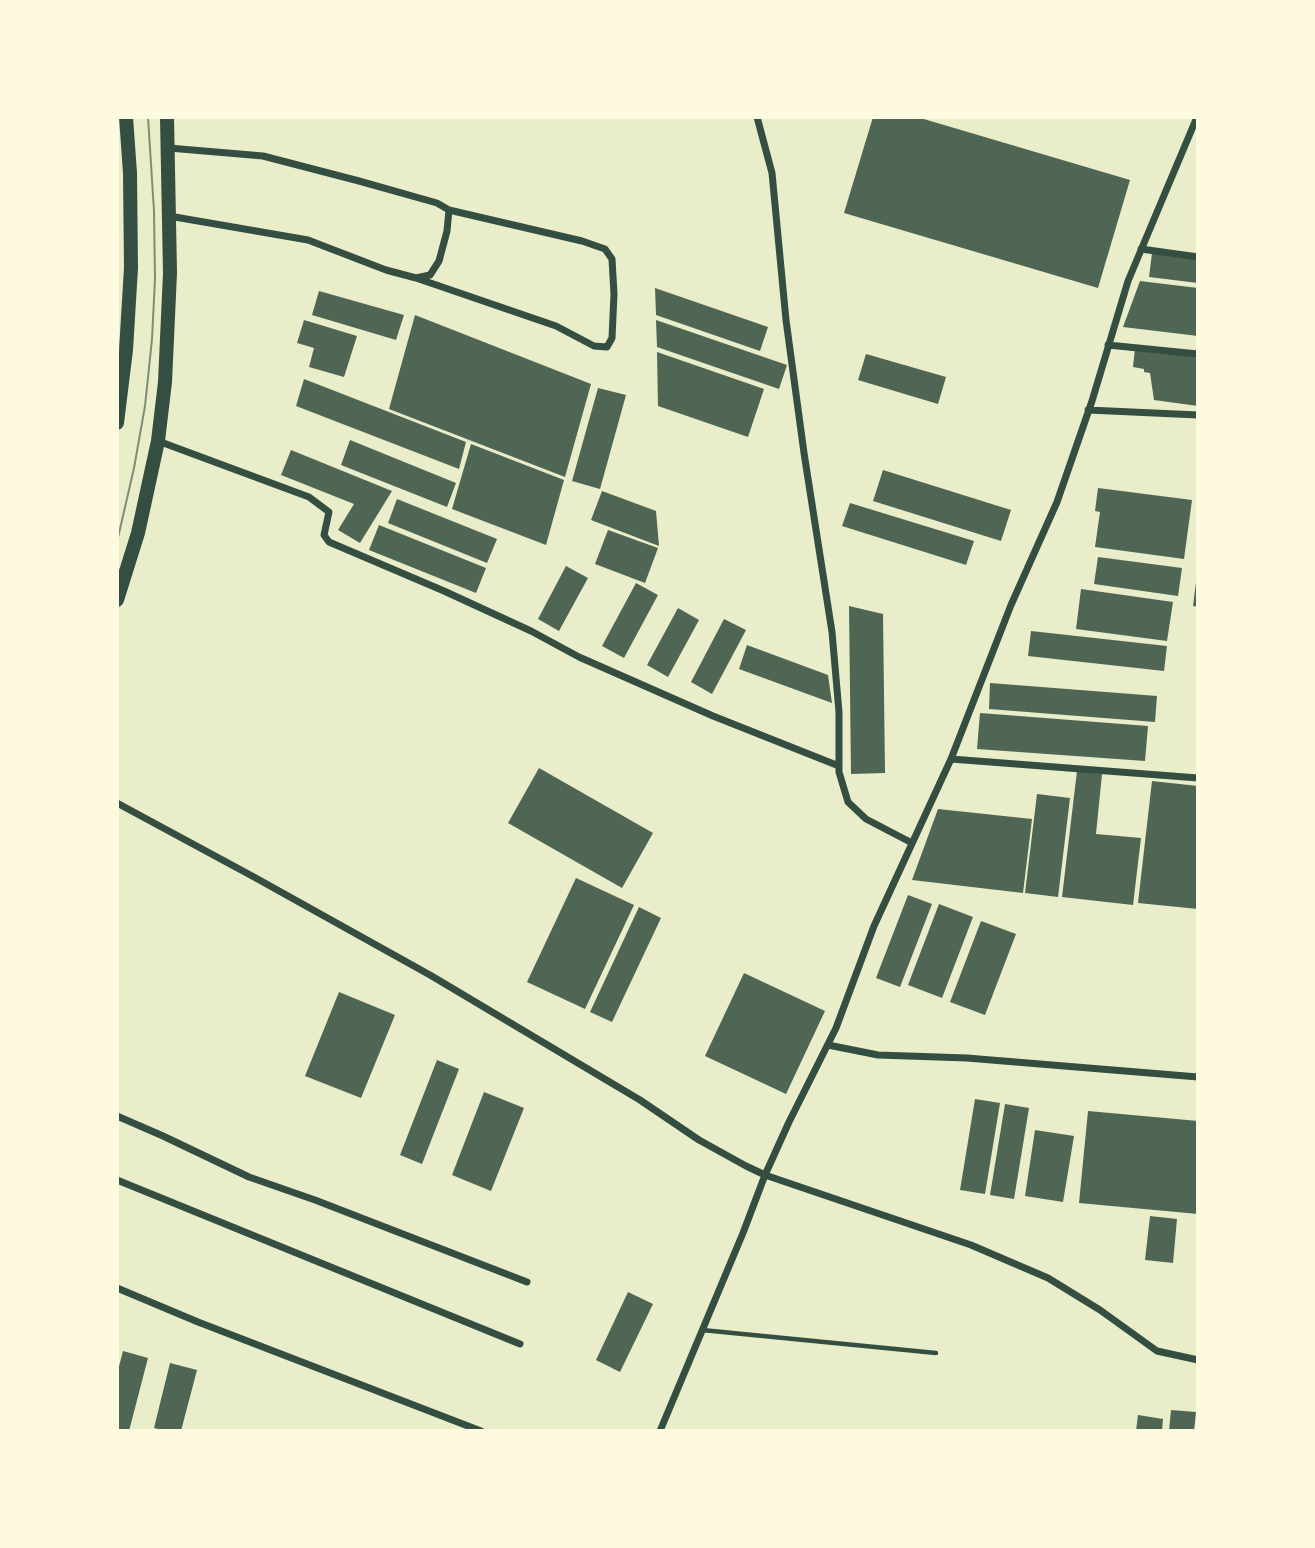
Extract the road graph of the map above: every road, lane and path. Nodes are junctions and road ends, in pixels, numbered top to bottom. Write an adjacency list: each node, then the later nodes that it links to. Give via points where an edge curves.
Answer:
1 (126, 117): 15 (main road, via 131,268)
2 (167, 117): 5 (main road)
3 (757, 117): 19 (street, via 772,173 786,320 832,632)
4 (1197, 117): 8 (street)
5 (169, 148): 6 (street, via 263,156); 7 (main road)
6 (449, 210): 10 (street, via 439,261 430,275); 10 (street, via 605,249 612,259 612,338 607,347 594,346 556,326)
7 (169, 216): 10 (street, via 308,240); 16 (main road, via 168,324)
8 (1141, 250): 9 (street); 11 (street)
9 (1198, 257)
10 (416, 278)
11 (1108, 345): 12 (street); 13 (street)
12 (1198, 354)
13 (1088, 410): 14 (street); 18 (street, via 1057,502)
14 (1198, 415)
15 (117, 423)
16 (158, 441): 17 (main road, via 138,533); 19 (street, via 309,497 329,512 324,534 329,542 713,716)
17 (117, 600)
18 (951, 759): 20 (street); 22 (street)
19 (839, 766): 22 (street, via 848,802 866,819)
20 (1198, 778)
21 (117, 803): 26 (street, via 430,975 699,1140)
22 (912, 843): 23 (street)
23 (828, 1045): 24 (street, via 878,1055); 26 (street)
24 (1198, 1077)
25 (117, 1116): 28 (street, via 249,1177)
26 (765, 1175): 30 (street); 33 (street, via 971,1245 1048,1278 1157,1352)
27 (117, 1180): 31 (street)
28 (527, 1282)
29 (117, 1289): 34 (street)
30 (702, 1330): 32 (lane); 35 (street)
31 (520, 1344)
32 (936, 1353)
33 (1198, 1360)
34 (481, 1431)
35 (660, 1431)

